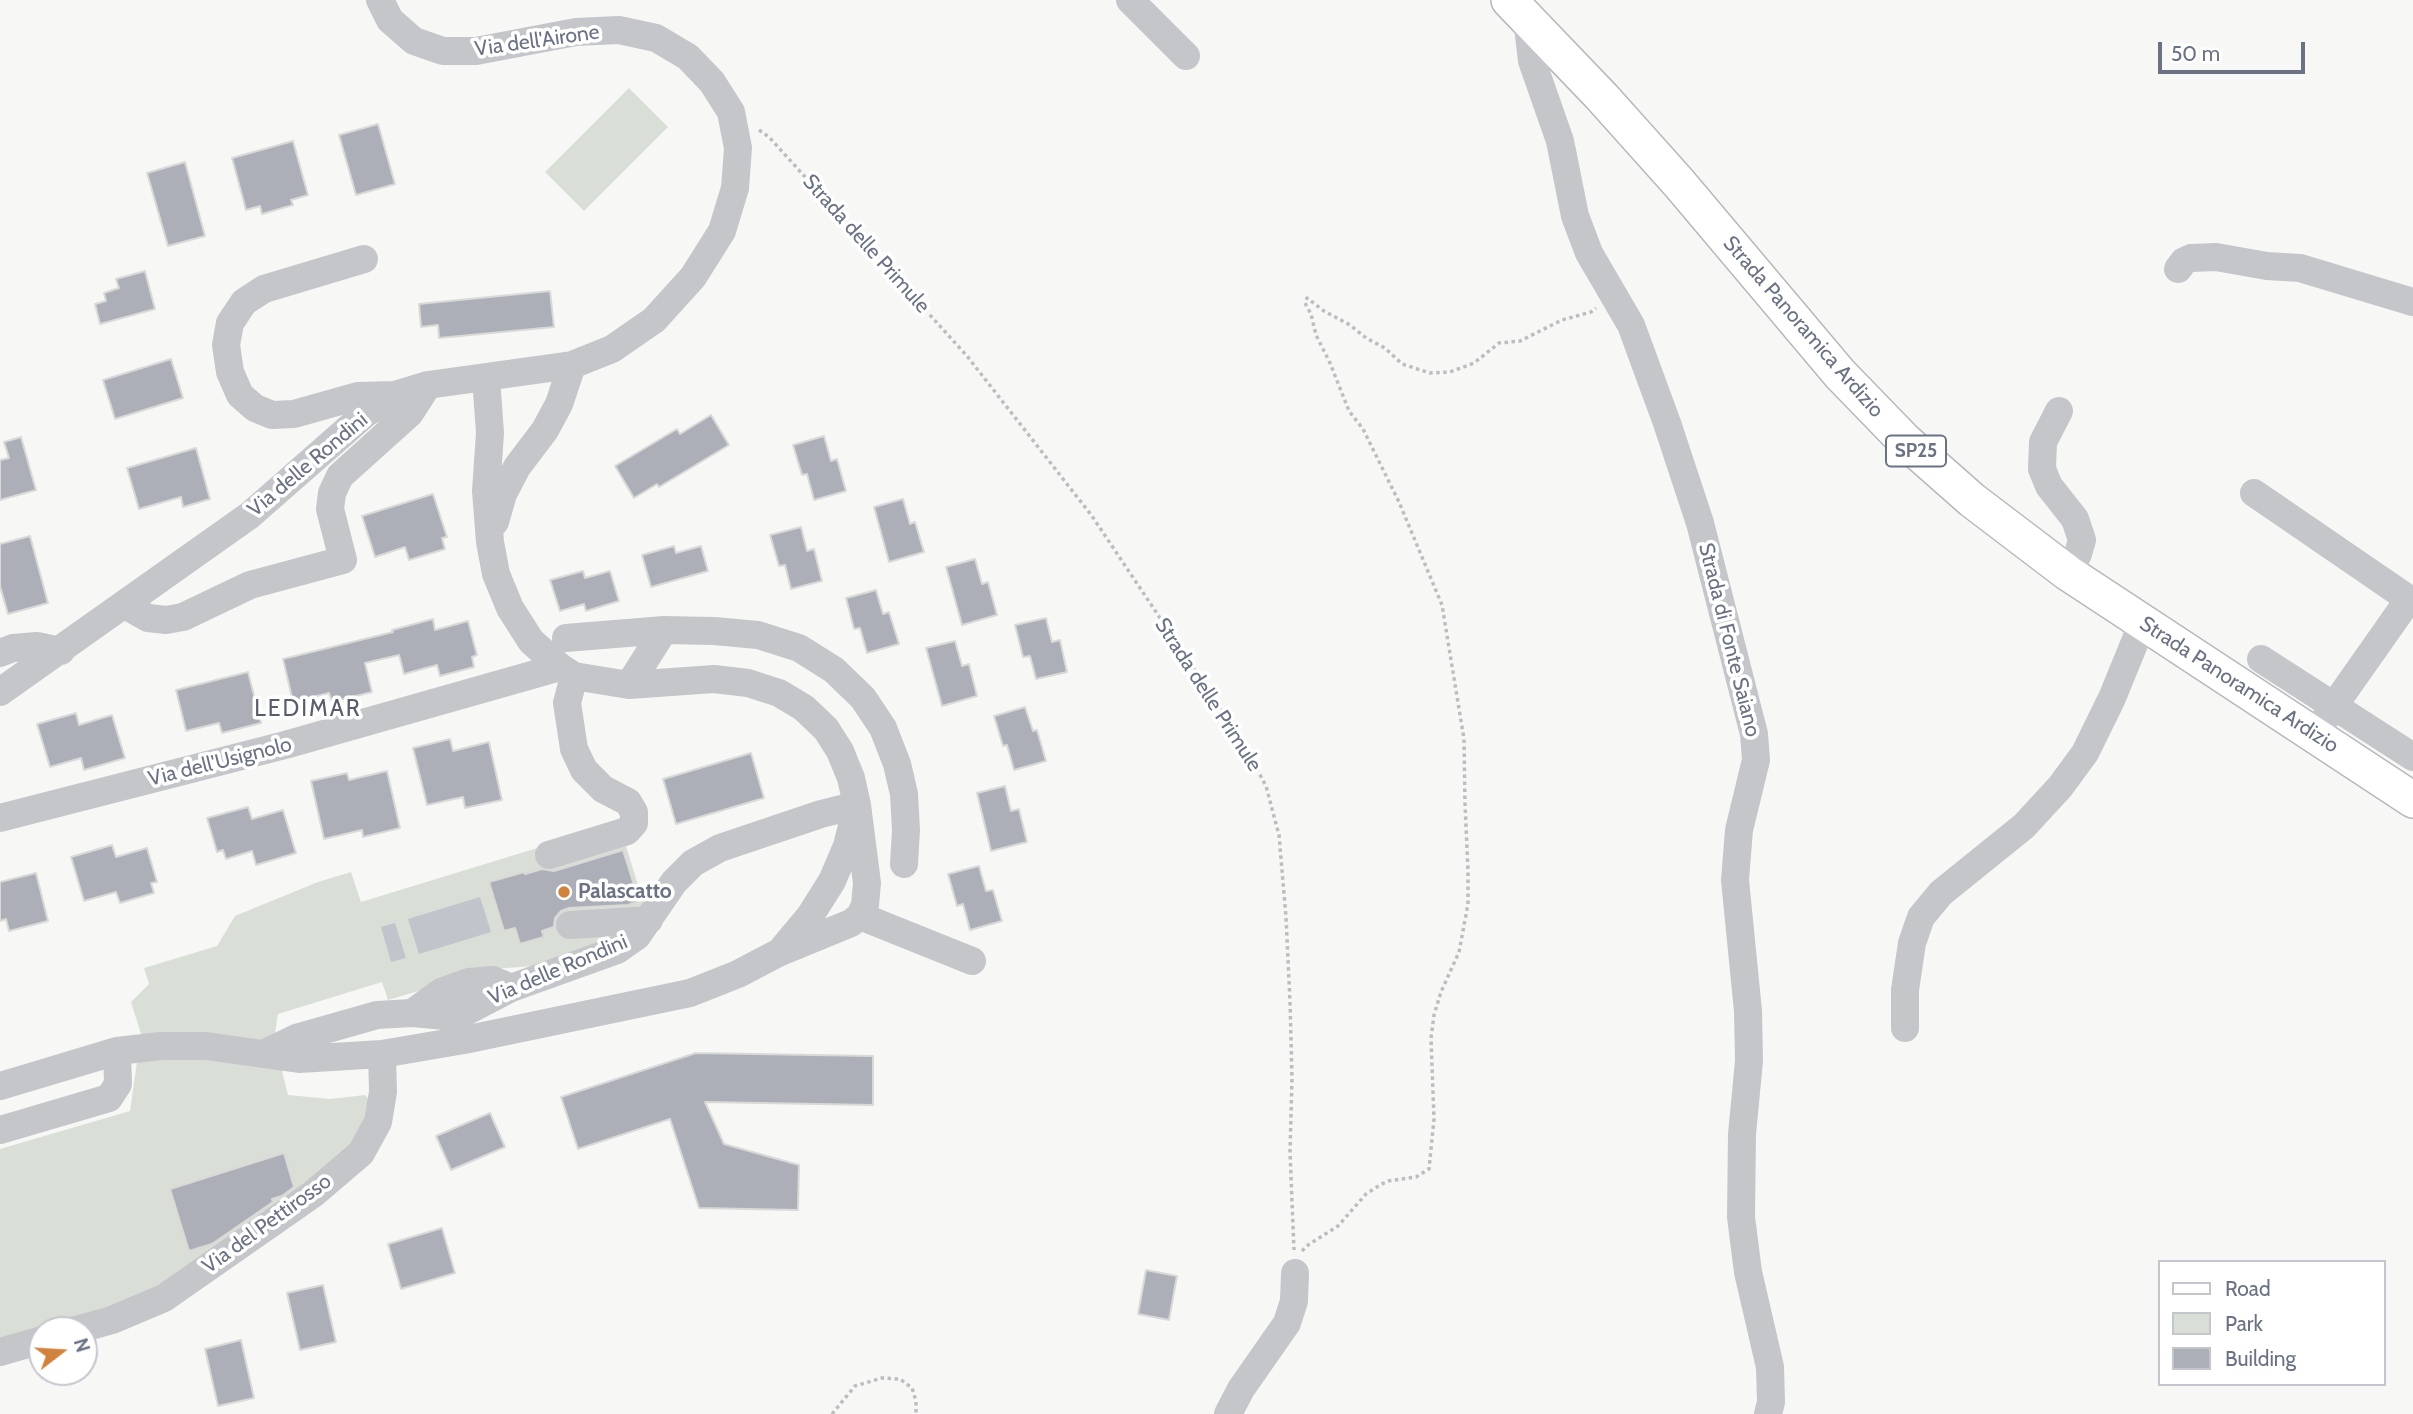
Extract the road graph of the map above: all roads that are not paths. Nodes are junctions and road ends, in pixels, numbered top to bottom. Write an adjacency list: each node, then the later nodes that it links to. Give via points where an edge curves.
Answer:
1 (380, 0): 8 (street, Via dell'Airone, via 390,20 414,41 443,51 476,51 576,32 619,30 656,38 688,57 712,82 731,112 738,148 735,188 722,231 693,277 654,320 612,349)
2 (1130, 0): 4 (street)
3 (1518, 9): 15 (main road, Strada Panoramica Ardizio / SP25, via 1679,183 1840,374 1904,440 1972,500); 51 (street, Strada di Fonte Saiano, via 1560,141 1575,216 1589,253 1631,325 1700,523 1754,734 1756,760 1739,830 1735,880 1749,1060 1741,1217 1748,1272 1770,1367)
4 (1186, 56)
5 (364, 259): 11 (street, via 264,289 244,302 230,323 226,345 230,372 240,395 272,415 294,414 358,396)
6 (2178, 270): 7 (street, via 2191,258 2216,257 2300,268)
7 (2413, 302)
8 (572, 365): 9 (street, Via delle Rondini); 14 (street, via 545,430 503,494)
9 (486, 377): 10 (street, Via delle Rondini); 14 (street)
10 (428, 385): 11 (street, Via delle Rondini); 17 (street, Via delle Rondini, via 410,413 336,484 330,509 343,560 250,585 183,617 148,618)
11 (395, 396): 17 (street, Via delle Rondini, via 365,414 250,515)
12 (2059, 411): 15 (street, via 2043,442 2042,469 2049,486 2075,519 2082,540)
13 (2254, 493): 16 (street)
14 (490, 542): 24 (street, via 510,608 531,641)
15 (2068, 573): 18 (main road, Strada Panoramica Ardizio / SP25)
16 (2411, 600): 27 (street)
17 (125, 605): 21 (street, Via delle Rondini)
18 (2143, 622): 28 (main road, Strada Panoramica Ardizio / SP25); 40 (street, via 2112,698 2085,752 2060,788 2024,826 1941,893 1921,917 1905,990)
19 (664, 630): 20 (street); 25 (street); 34 (street, via 758,635 799,648 834,670 863,698 883,728 897,764 904,794)
20 (566, 638)
21 (61, 651): 22 (street, via 37,646); 26 (street, Via delle Rondini)
22 (0, 653)
23 (2261, 659): 27 (street)
24 (567, 672): 25 (street); 32 (street, Via dell'Usignolo); 33 (street, via 574,749 584,770 603,789 628,802 634,823 627,831)
25 (629, 685): 31 (street, via 714,680 748,683 779,693 826,729 840,751)
26 (0, 692)
27 (2334, 707): 28 (street); 29 (street)
28 (2314, 735): 30 (main road, Strada Panoramica Ardizio / SP25)
29 (2413, 757)
30 (2413, 800)
31 (857, 805): 35 (street, via 867,883); 36 (street, Via delle Rondini, via 692,863); 38 (street, Via delle Rondini, via 832,881)
32 (0, 818)
33 (549, 855)
34 (904, 864)
35 (860, 916): 38 (street, Via delle Rondini); 39 (street)
36 (649, 920): 37 (street); 42 (street, Via delle Rondini, via 617,950 510,988 467,1011 446,1016 377,1015 296,1038)
37 (570, 925)
38 (778, 953): 43 (street, Via delle Rondini, via 690,993)
39 (972, 961)
40 (1905, 1028)
41 (117, 1051): 42 (street, Via delle Rondini, via 195,1046); 44 (street, Via delle Rondini); 45 (street, via 118,1084 109,1098)
42 (263, 1054): 43 (street, Via delle Rondini, via 299,1059)
43 (382, 1054): 47 (street, Via del Pettirosso, via 378,1122 361,1153 313,1194 164,1298)
44 (0, 1086)
45 (0, 1130)
46 (1295, 1273): 50 (street, via 1287,1323)
47 (98, 1324)
48 (28, 1344): 49 (street)
49 (0, 1352)
50 (1228, 1414)
51 (1768, 1414)

